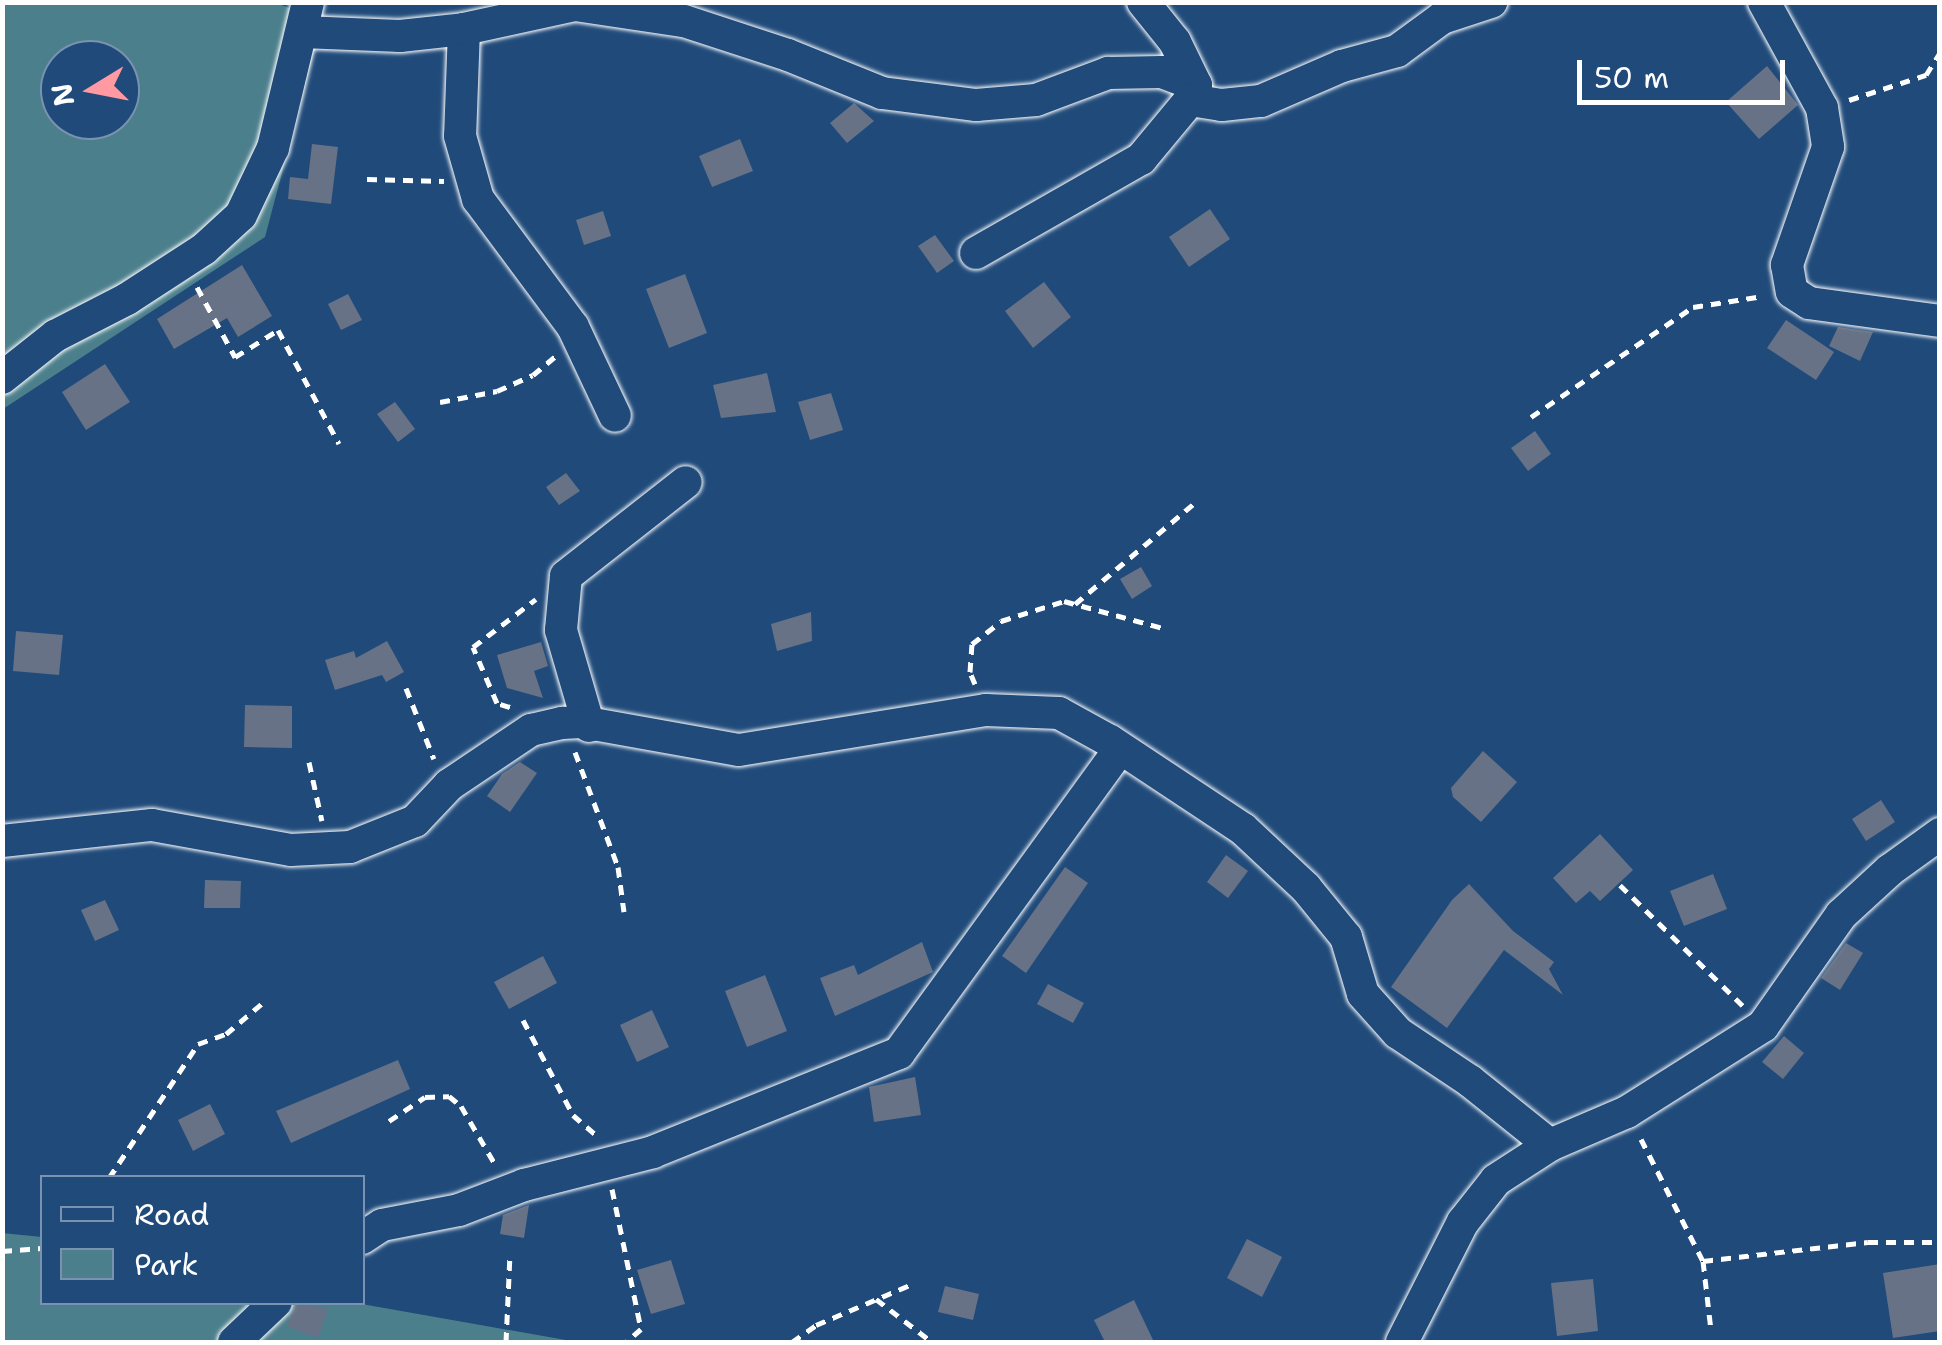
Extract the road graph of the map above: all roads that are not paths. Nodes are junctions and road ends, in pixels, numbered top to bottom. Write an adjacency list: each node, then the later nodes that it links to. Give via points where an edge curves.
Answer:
1 (1143, 2): 6 (street, via 1175,42)
2 (1490, 2): 6 (street, via 1442,18 1397,51 1261,101 1222,105)
3 (1764, 2): 8 (street, via 1822,108 1828,147 1787,265 1792,292 1809,303)
4 (305, 17): 5 (street, via 400,36); 9 (street, via 273,148 241,215 184,262 55,336)
5 (464, 29): 6 (street, via 575,5 684,21 882,93 976,105 1036,100 1108,73 1162,72); 10 (street, via 460,136 478,200 578,339)
6 (1193, 93): 7 (street, via 1141,160)
7 (976, 253)
8 (1940, 320)
9 (2, 378)
10 (615, 416)
11 (686, 482): 12 (street, via 566,576 561,630)
12 (575, 725): 13 (street, via 739,750 986,710 1059,713); 15 (street, via 531,730 445,790 414,821 350,847 291,850 152,824)
13 (1120, 749): 16 (street, via 1268,852 1346,936 1363,994 1398,1033); 17 (street, via 900,1053 653,1152 459,1210 382,1225)
14 (1940, 834): 16 (street, via 1841,915 1763,1026 1627,1112)
15 (2, 841)
16 (1550, 1145): 20 (street, via 1496,1180 1463,1222)
17 (365, 1236)
18 (273, 1305): 19 (street)
19 (234, 1342)
20 (1402, 1342)

